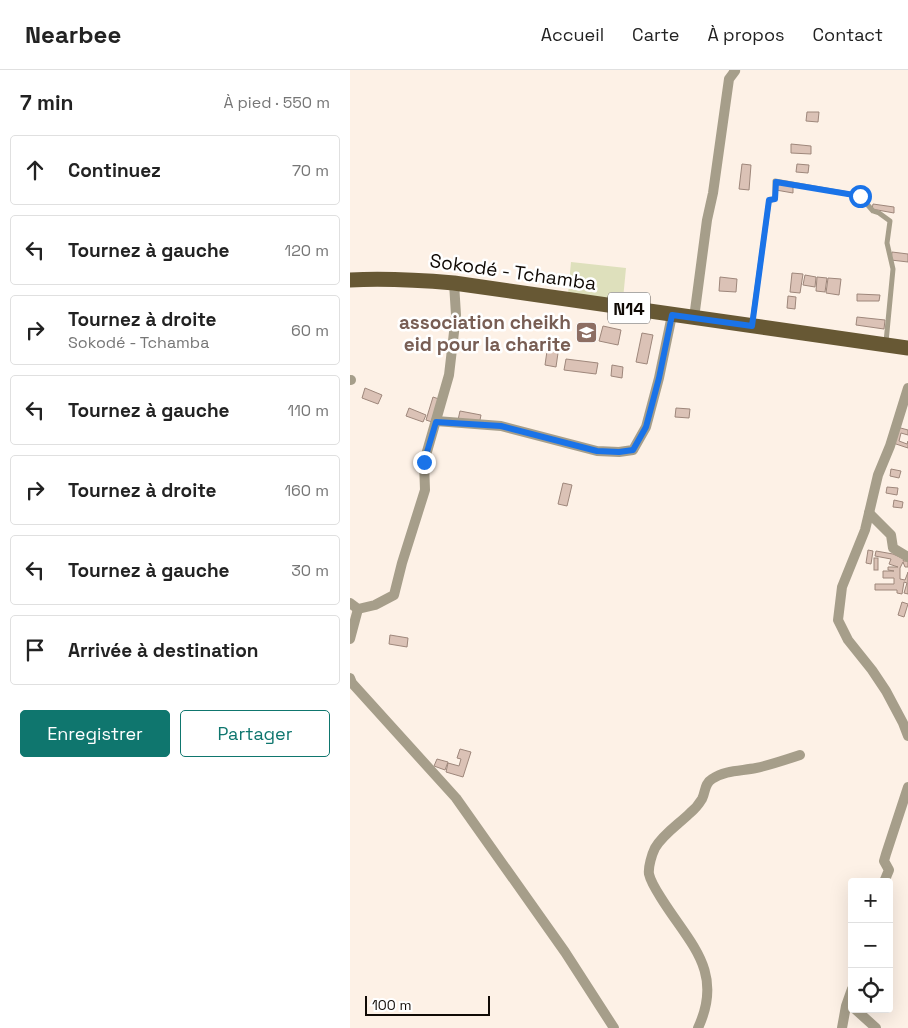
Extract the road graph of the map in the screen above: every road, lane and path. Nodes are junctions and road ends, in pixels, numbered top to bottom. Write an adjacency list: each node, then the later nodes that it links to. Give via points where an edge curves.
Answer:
1 (734, 70): 5 (street, via 707,220)
2 (350, 280): 3 (main road, Sokodé - Tchamba / N14)
3 (454, 283): 4 (main road, Sokodé - Tchamba / N14); 10 (street, via 456,315 449,375)
4 (672, 315): 5 (main road, Sokodé - Tchamba / N14); 10 (street, via 646,427 633,450 597,451 501,426)
5 (694, 318): 6 (main road, Sokodé - Tchamba / N14)
6 (752, 326): 7 (main road, Sokodé - Tchamba / N14); 7 (lane, via 769,200 775,199 776,182 796,184 860,196 873,211 890,221 887,243 893,269)
7 (886, 345): 8 (main road, Sokodé - Tchamba / N14)
8 (908, 348)
9 (908, 388): 11 (street, via 878,475)
10 (436, 422): 13 (street, via 424,462 425,490 394,595 375,605)
11 (869, 513): 12 (street, via 892,535 893,548); 16 (street, via 842,587 838,620 848,640 886,691)
12 (908, 557)
13 (354, 606): 14 (street)
14 (350, 639)
15 (350, 678): 22 (street, via 380,716 456,798 565,952)
16 (908, 736)
17 (800, 755): 23 (street, via 757,768 724,773 712,779 706,784 703,797 692,812 666,834 656,848 649,873 663,901 692,942 706,975 705,1010)
18 (908, 788): 19 (street, via 884,861 889,870)
19 (884, 878)
20 (848, 1008): 24 (street)
21 (859, 1013): 25 (street)
22 (614, 1028)
23 (698, 1028)
24 (842, 1028)
25 (876, 1028)

